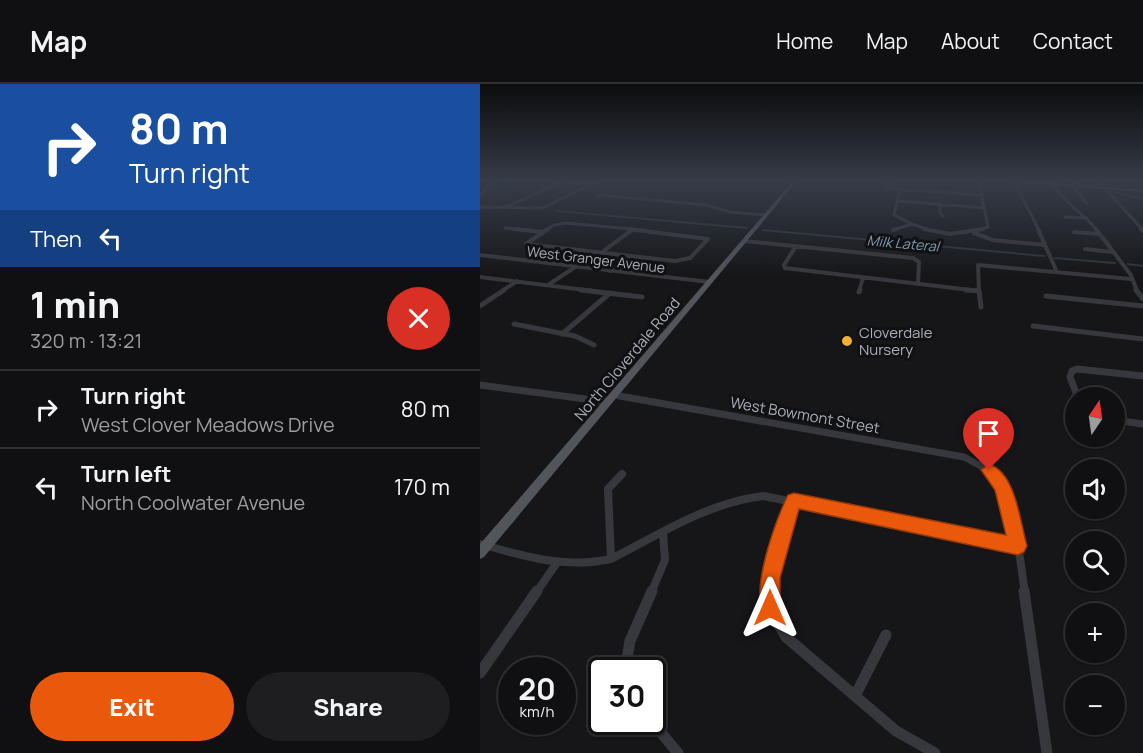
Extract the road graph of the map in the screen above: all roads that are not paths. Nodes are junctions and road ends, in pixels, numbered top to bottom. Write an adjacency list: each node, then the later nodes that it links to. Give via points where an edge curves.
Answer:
1 (745, 213): 8 (street)
2 (894, 213): 12 (street)
3 (940, 213): 9 (street)
4 (986, 213): 19 (street, via 988,227)
5 (1030, 213): 22 (street)
6 (1083, 213): 11 (street)
7 (1127, 213): 16 (street)
8 (766, 215): 21 (main road, North Cloverdale Road)
9 (944, 216)
10 (1065, 217): 11 (street)
11 (1087, 218): 20 (street)
12 (912, 224): 15 (street); 19 (street, via 935,233)
13 (505, 228): 17 (street)
14 (633, 230): 17 (street, via 561,223); 27 (street); 29 (street, via 707,241 684,260)
15 (893, 230)
16 (1143, 231)
17 (543, 232): 24 (street, via 526,244)
18 (1074, 232): 20 (street)
19 (974, 233): 22 (street, via 993,240)
20 (1098, 234): 26 (street)
21 (744, 241): 23 (street); 38 (main road, North Cloverdale Road)
22 (1045, 245): 33 (street)
23 (796, 246): 35 (street, via 785,268); 39 (street, via 915,259)
24 (568, 248): 27 (street); 30 (street)
25 (1084, 249): 26 (street)
26 (1113, 252): 36 (street)
27 (601, 253): 29 (street)
28 (480, 255): 30 (street, West Granger Avenue)
29 (629, 256): 32 (street)
30 (544, 263): 31 (street, West Granger Avenue)
31 (578, 267): 32 (street, West Granger Avenue); 40 (street)
32 (610, 271): 38 (street, West Granger Avenue)
33 (1057, 272): 36 (street); 41 (street, via 978,265 975,267)
34 (480, 277): 37 (street)
35 (863, 278): 39 (street); 42 (street)
36 (1131, 279): 46 (street)
37 (518, 281): 40 (street); 47 (street)
38 (710, 282): 58 (main road, North Cloverdale Road)
39 (918, 284): 41 (street)
40 (551, 286): 43 (street)
41 (979, 291): 49 (street)
42 (859, 292)
43 (610, 293): 45 (street); 52 (street)
44 (1046, 296): 48 (street)
45 (642, 297)
46 (1143, 299)
47 (480, 306)
48 (1143, 306)
49 (981, 307)
50 (514, 324): 52 (street)
51 (1033, 326): 53 (street)
52 (562, 334): 54 (street, via 586,339)
53 (1143, 339)
54 (594, 345)
55 (1143, 376): 57 (street, via 1083,368 1072,371)
56 (480, 385): 58 (street, West Bowmont Street)
57 (1074, 387)
58 (611, 399): 64 (street, West Bowmont Street, via 964,457 989,470 1003,487); 65 (main road, North Cloverdale Road)
59 (1125, 422): 60 (street)
60 (1143, 424)
61 (622, 474): 66 (street, via 608,489)
62 (794, 501): 63 (street, via 763,495 737,498); 64 (street); 71 (street, via 770,578 770,608 786,637)
63 (663, 533): 66 (street); 69 (street, via 665,560 631,633)
64 (1018, 546): 75 (street)
65 (482, 548): 67 (street)
66 (611, 559): 67 (street, via 583,566)
67 (556, 564): 70 (street)
68 (886, 635): 71 (street)
69 (625, 657)
70 (480, 673)
71 (855, 696): 74 (street, via 896,731)
72 (663, 735): 73 (street)
73 (678, 753)
74 (935, 753)
75 (1047, 753)

